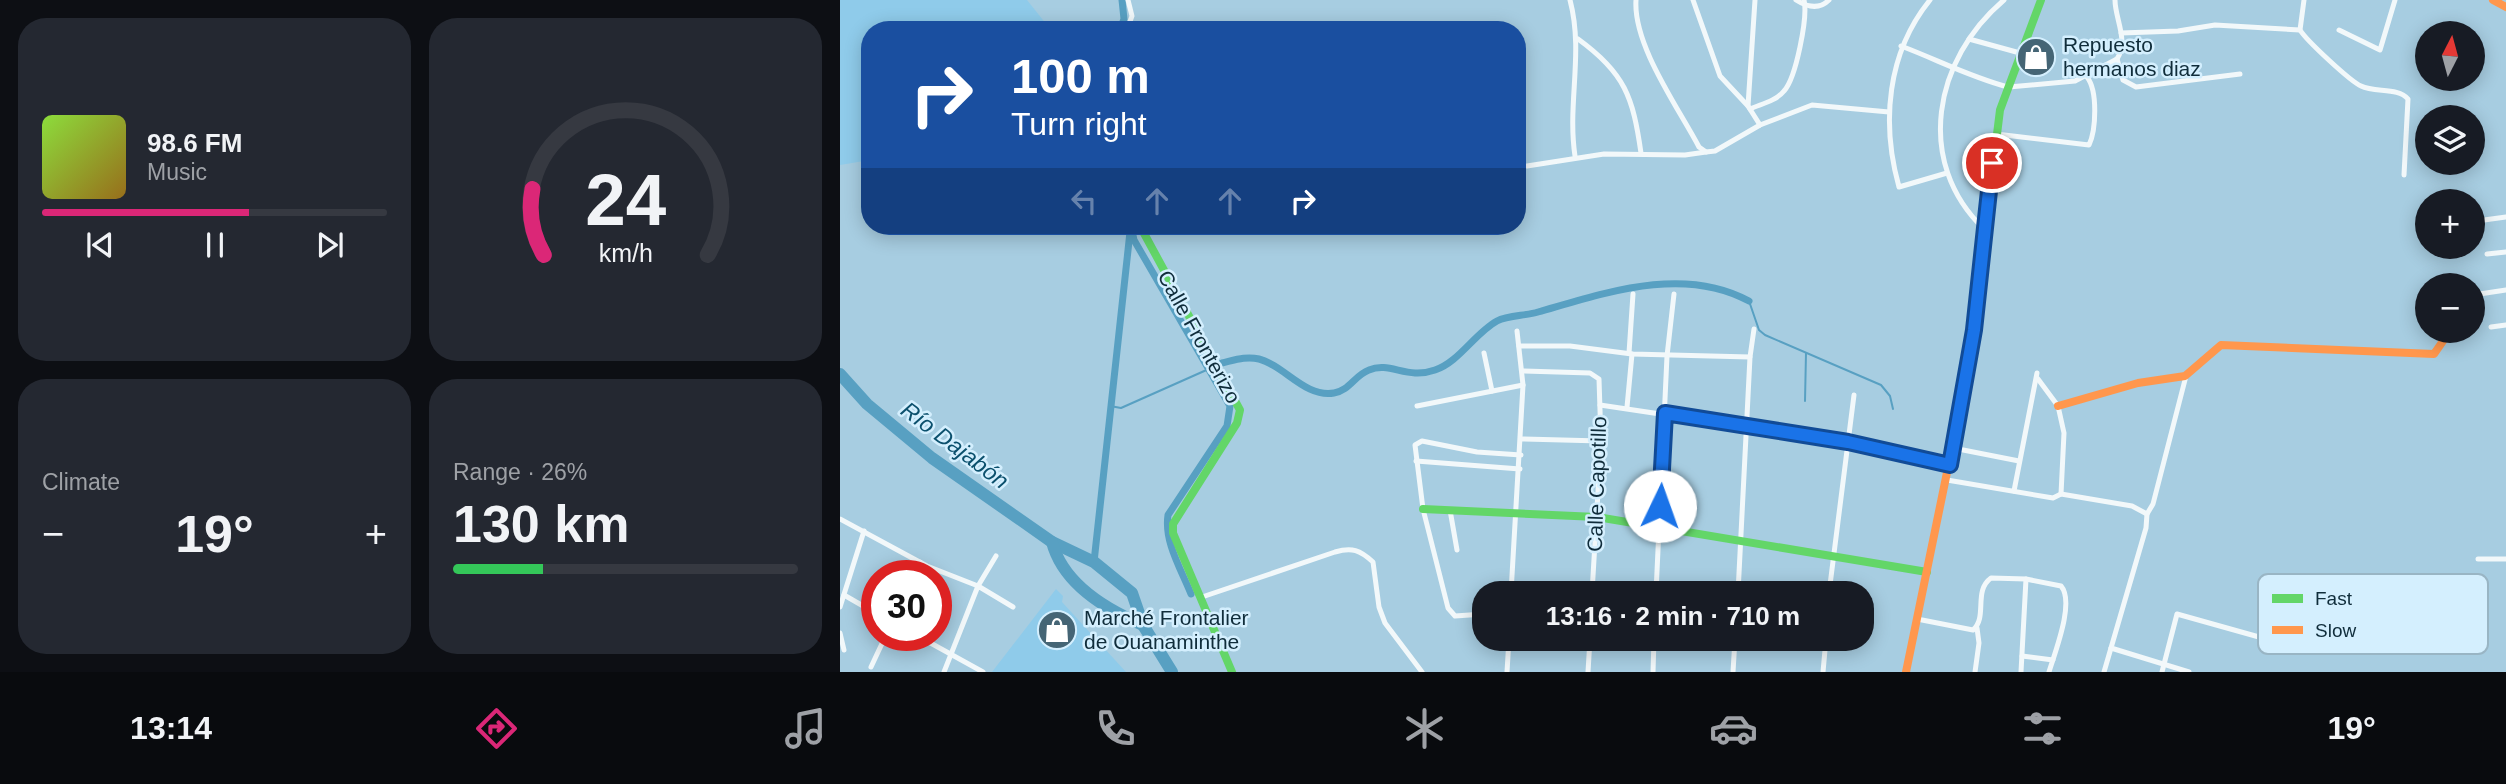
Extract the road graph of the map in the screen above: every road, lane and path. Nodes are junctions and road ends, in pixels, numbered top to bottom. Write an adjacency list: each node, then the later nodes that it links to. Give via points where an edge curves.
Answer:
1 (1128, 0): 17 (street)
2 (1570, 0): 22 (street)
3 (1636, 0): 34 (street, via 1638,24 1649,53 1699,147)
4 (1693, 0): 30 (street, via 1720,76)
5 (1755, 0): 30 (street)
6 (1796, 0): 15 (street)
7 (1829, 0): 15 (street, via 1819,7)
8 (1930, 0): 23 (street)
9 (2004, 0): 21 (street)
10 (2041, 0): 24 (street)
11 (2115, 0): 20 (street)
12 (2304, 0): 18 (street)
13 (2395, 0): 19 (street, via 2380,50)
14 (2493, 0): 16 (street)
15 (1804, 3): 30 (street, via 1806,21 1787,89 1777,98)
16 (2506, 8)
17 (1131, 21)
18 (2300, 30): 20 (street, via 2215,25); 39 (street, via 2350,79 2371,90 2408,99)
19 (2339, 30)
20 (2121, 33): 25 (street)
21 (1969, 38): 24 (street); 26 (street)
22 (1578, 39): 35 (street, via 1611,65 1621,82 1636,115); 36 (street, via 1571,115)
23 (1902, 47): 26 (street); 31 (street, via 1888,98)
24 (2020, 52): 29 (street)
25 (2117, 59): 27 (street, via 2123,79 2136,87); 28 (street)
26 (1951, 68): 29 (street); 38 (street, via 1940,131)
27 (2240, 74)
28 (2087, 77): 29 (street); 33 (street, via 2093,101 2089,145)
29 (2007, 87): 33 (street)
30 (1749, 108): 32 (street)
31 (1889, 112): 32 (street, via 1812,105); 38 (street, via 1899,187)
32 (1760, 125): 34 (street)
33 (1996, 134): 42 (street)
34 (1706, 152): 35 (street)
35 (1641, 153): 36 (street)
36 (1575, 156): 37 (street)
37 (1527, 166)
38 (1947, 173): 42 (street, via 1957,198)
39 (2404, 175)
40 (2506, 217): 41 (street)
41 (2485, 220)
42 (1984, 229): 74 (street, via 1974,330)
43 (1145, 235): 108 (street, Calle Fronterizo, via 1240,410 1230,436 1174,524 1177,550)
44 (2506, 252): 45 (street)
45 (2487, 254)
46 (2506, 290): 47 (street)
47 (2485, 293)
48 (1674, 294): 58 (street)
49 (1633, 295): 57 (street)
50 (2506, 325): 51 (street)
51 (2491, 327)
52 (1754, 329): 59 (street)
53 (1517, 331): 55 (street)
54 (2442, 343): 61 (street, via 2434,354 2221,345)
55 (1519, 346): 57 (street); 60 (street)
56 (1484, 353): 63 (street)
57 (1630, 353): 58 (street); 68 (street)
58 (1667, 356): 59 (street); 69 (street)
59 (1750, 357): 70 (street)
60 (1523, 371): 62 (street); 65 (street, Calle Capotillo, via 1596,375)
61 (2187, 373): 67 (street); 86 (street)
62 (1523, 385): 63 (street); 71 (street)
63 (1492, 391): 66 (street)
64 (1854, 394): 73 (street)
65 (1600, 405): 68 (street); 72 (street, Calle Capotillo)
66 (1417, 406)
67 (2058, 406): 77 (street, via 2038,376); 82 (street, via 2064,433)
68 (1627, 407): 69 (street)
69 (1665, 413): 70 (street); 89 (street)
70 (1748, 425): 73 (street); 91 (street)
71 (1522, 439): 72 (street); 75 (street)
72 (1601, 441): 87 (street, Calle Capotillo)
73 (1848, 442): 78 (street); 93 (street)
74 (1953, 448): 77 (street); 78 (street)
75 (1521, 455): 76 (street, via 1422,441 1415,445); 79 (street)
76 (1416, 461): 79 (street); 83 (street)
77 (2019, 461): 81 (street)
78 (1950, 465): 80 (street)
79 (1520, 469): 85 (street)
80 (1947, 480): 81 (street); 98 (street)
81 (2014, 491): 82 (street, via 2053,498)
82 (2061, 494): 86 (street, via 2132,506)
83 (1423, 509): 84 (street); 112 (street, via 1450,613)
84 (1450, 510): 85 (street); 92 (street)
85 (1514, 514): 87 (street); 101 (street)
86 (2147, 514): 117 (street, via 2147,528)
87 (1597, 517): 89 (street); 102 (street, Calle Capotillo)
88 (840, 519): 90 (street)
89 (1659, 526): 91 (street); 103 (street)
90 (864, 531): 97 (street); 107 (street)
91 (1742, 539): 93 (street); 104 (street)
92 (1457, 550)
93 (1833, 554): 98 (street); 105 (street)
94 (996, 556): 106 (street)
95 (2478, 559): 96 (street)
96 (2506, 559)
97 (916, 560)
98 (1927, 572): 113 (street)
99 (952, 575): 106 (street)
100 (2026, 579): 114 (street, via 1991,578 1984,583); 127 (street); 128 (street, via 2065,590 2066,612)
101 (1511, 581)
102 (1593, 581)
103 (1657, 581)
104 (1739, 581)
105 (1830, 581)
106 (978, 586): 111 (street); 126 (street)
107 (844, 596): 109 (street); 110 (street)
108 (1202, 597): 133 (street, Calle Fronterizo); 134 (street, via 1335,552 1360,551 1373,562 1385,623)
109 (861, 605)
110 (840, 607)
111 (1013, 607)
112 (1472, 616)
113 (1917, 619): 114 (street); 140 (street)
114 (1977, 628): 141 (street)
115 (840, 633): 118 (street)
116 (2258, 637): 130 (street, via 2177,614)
117 (2111, 648): 130 (street); 144 (street)
118 (844, 650)
119 (879, 651): 129 (street)
120 (945, 651): 126 (street)
121 (1508, 651): 135 (street)
122 (1589, 651): 136 (street)
123 (1654, 651): 137 (street)
124 (1734, 651): 138 (street)
125 (1825, 651): 139 (street)
126 (952, 655): 131 (street); 132 (street)
127 (2022, 656): 128 (street); 142 (street)
128 (2053, 660): 143 (street)
129 (871, 667)
130 (2163, 669): 145 (street)
131 (944, 672)
132 (983, 672)
133 (1232, 672)
134 (1422, 672)
135 (1507, 672)
136 (1588, 672)
137 (1653, 672)
138 (1733, 672)
139 (1823, 672)
140 (1906, 672)
141 (1975, 672)
142 (2021, 672)
143 (2049, 672)
144 (2104, 672)
145 (2189, 672)

